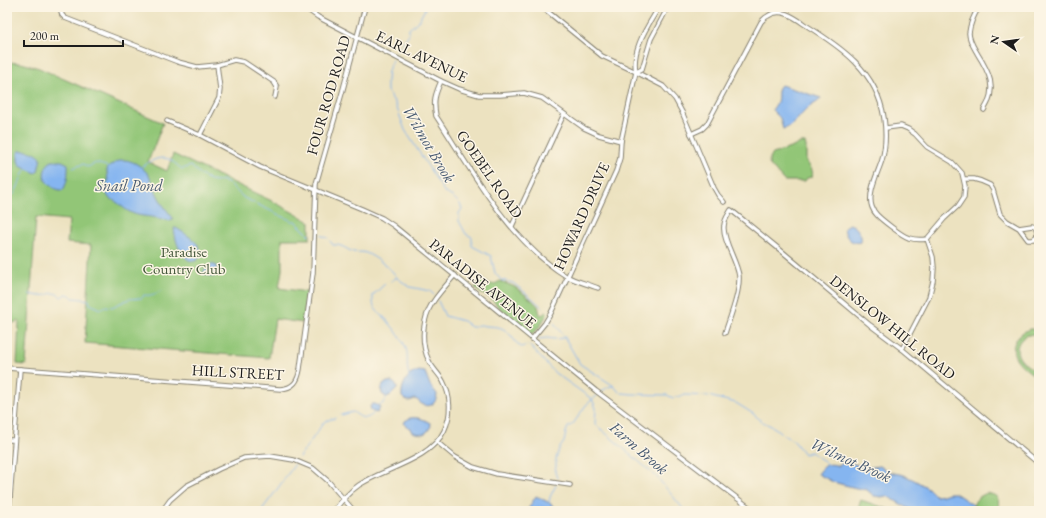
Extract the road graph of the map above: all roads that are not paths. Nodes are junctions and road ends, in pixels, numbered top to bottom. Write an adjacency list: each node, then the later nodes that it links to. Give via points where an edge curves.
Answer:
1 (60, 7): 10 (street, via 65,18 178,62 197,67)
2 (304, 7): 9 (street, EARL AVENUE)
3 (365, 7): 9 (street, FOUR ROD ROAD)
4 (542, 7): 11 (street, via 602,56)
5 (658, 7): 8 (street); 11 (street, HOWARD DRIVE, via 640,41 634,63)
6 (668, 7): 8 (street, HOWARD DRIVE)
7 (979, 7): 14 (street, via 970,24 970,38 990,80 990,96)
8 (666, 11): 11 (street, HOWARD DRIVE, via 651,39 642,69)
9 (356, 37): 12 (street, EARL AVENUE); 22 (street, FOUR ROD ROAD)
10 (216, 65): 13 (street, via 234,60 244,62 274,82 278,87); 19 (street, via 219,98)
11 (636, 72): 18 (street, via 663,86 675,99); 20 (street, HOWARD DRIVE)
12 (441, 81): 15 (street, EARL AVENUE, via 479,95 524,93 542,98); 24 (street, GOEBEL ROAD, via 434,105 436,116 491,202)
13 (275, 97)
14 (984, 110)
15 (564, 114): 20 (street, EARL AVENUE, via 584,128); 24 (street)
16 (167, 121): 19 (street, PARADISE AVENUE)
17 (886, 128): 18 (street, via 883,109 875,88 852,59 839,47 792,16 776,13 768,15 761,22 707,124); 21 (street, via 901,126 908,129 927,147 952,162); 26 (street, via 885,148 872,195 875,214 906,238)
18 (691, 134): 23 (street, via 714,188)
19 (200, 135): 22 (street, PARADISE AVENUE, via 277,174)
20 (621, 141): 28 (street, HOWARD DRIVE, via 616,171)
21 (964, 179): 25 (street, via 974,179 990,186 1000,214); 26 (street, via 964,197)
22 (315, 189): 27 (street, PARADISE AVENUE, via 386,221); 34 (street, HILL STREET, via 314,257 310,301 299,376 290,388 271,389)
23 (724, 202)
24 (512, 226): 28 (street, GOEBEL ROAD, via 527,244)
25 (1018, 228): 25 (street, via 1035,227 1036,237 1028,240)
26 (927, 239): 32 (street, via 933,257 933,281 929,297)
27 (455, 275): 31 (street, PARADISE AVENUE); 37 (street, via 430,307 423,330 423,342 429,362 443,382 450,406 445,430)
28 (567, 277): 29 (street, GOEBEL ROAD); 31 (street, HOWARD DRIVE, via 548,319)
29 (598, 288)
30 (725, 333): 32 (street, DENSLOW HILL ROAD, via 738,290 739,276 724,232 726,217 731,210)
31 (532, 339): 45 (street, PARADISE AVENUE)
32 (902, 349): 38 (street, DENSLOW HILL ROAD)
33 (7, 368): 34 (street, HILL STREET)
34 (20, 369): 36 (street)
35 (7, 440): 36 (street)
36 (14, 440): 41 (street)
37 (437, 442): 39 (street, via 455,457 473,467 497,474); 40 (street, via 424,452 359,485)
38 (1039, 464)
39 (570, 485)
40 (343, 499): 42 (street, via 314,468 294,460 270,456 244,458 219,468 186,486); 43 (street); 44 (street)
41 (9, 511)
42 (162, 511)
43 (334, 511)
44 (354, 511)
45 (754, 511)

